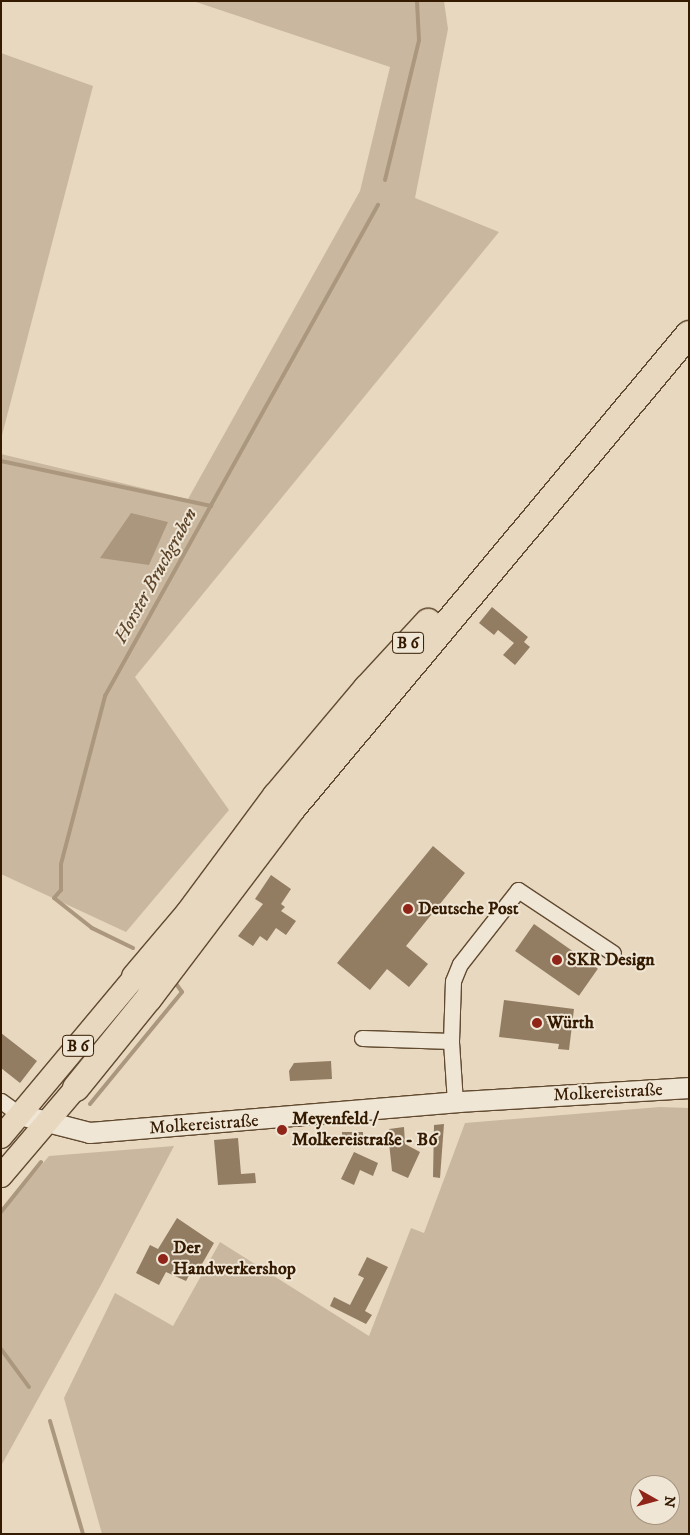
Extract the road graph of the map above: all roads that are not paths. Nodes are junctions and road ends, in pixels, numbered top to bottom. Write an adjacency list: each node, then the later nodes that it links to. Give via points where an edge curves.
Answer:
1 (689, 314): 4 (highway, B 6, via 428,623 361,695 276,796 189,913)
2 (689, 334): 7 (highway, B 6, via 292,809 150,998)
3 (613, 953): 6 (street, via 518,890 460,964 450,996)
4 (135, 977): 11 (main road, B 6)
5 (362, 1038): 6 (street)
6 (451, 1041): 10 (street)
7 (76, 1088): 12 (main road, B 6)
8 (689, 1088): 10 (street, Molkereistraße)
9 (1, 1101): 11 (street)
10 (455, 1102): 12 (street, Molkereistraße, via 90,1133)
11 (20, 1115): 12 (street, Molkereistraße); 13 (main road, B 6)
12 (46, 1122): 14 (main road, B 6)
13 (1, 1137)
14 (1, 1176)

